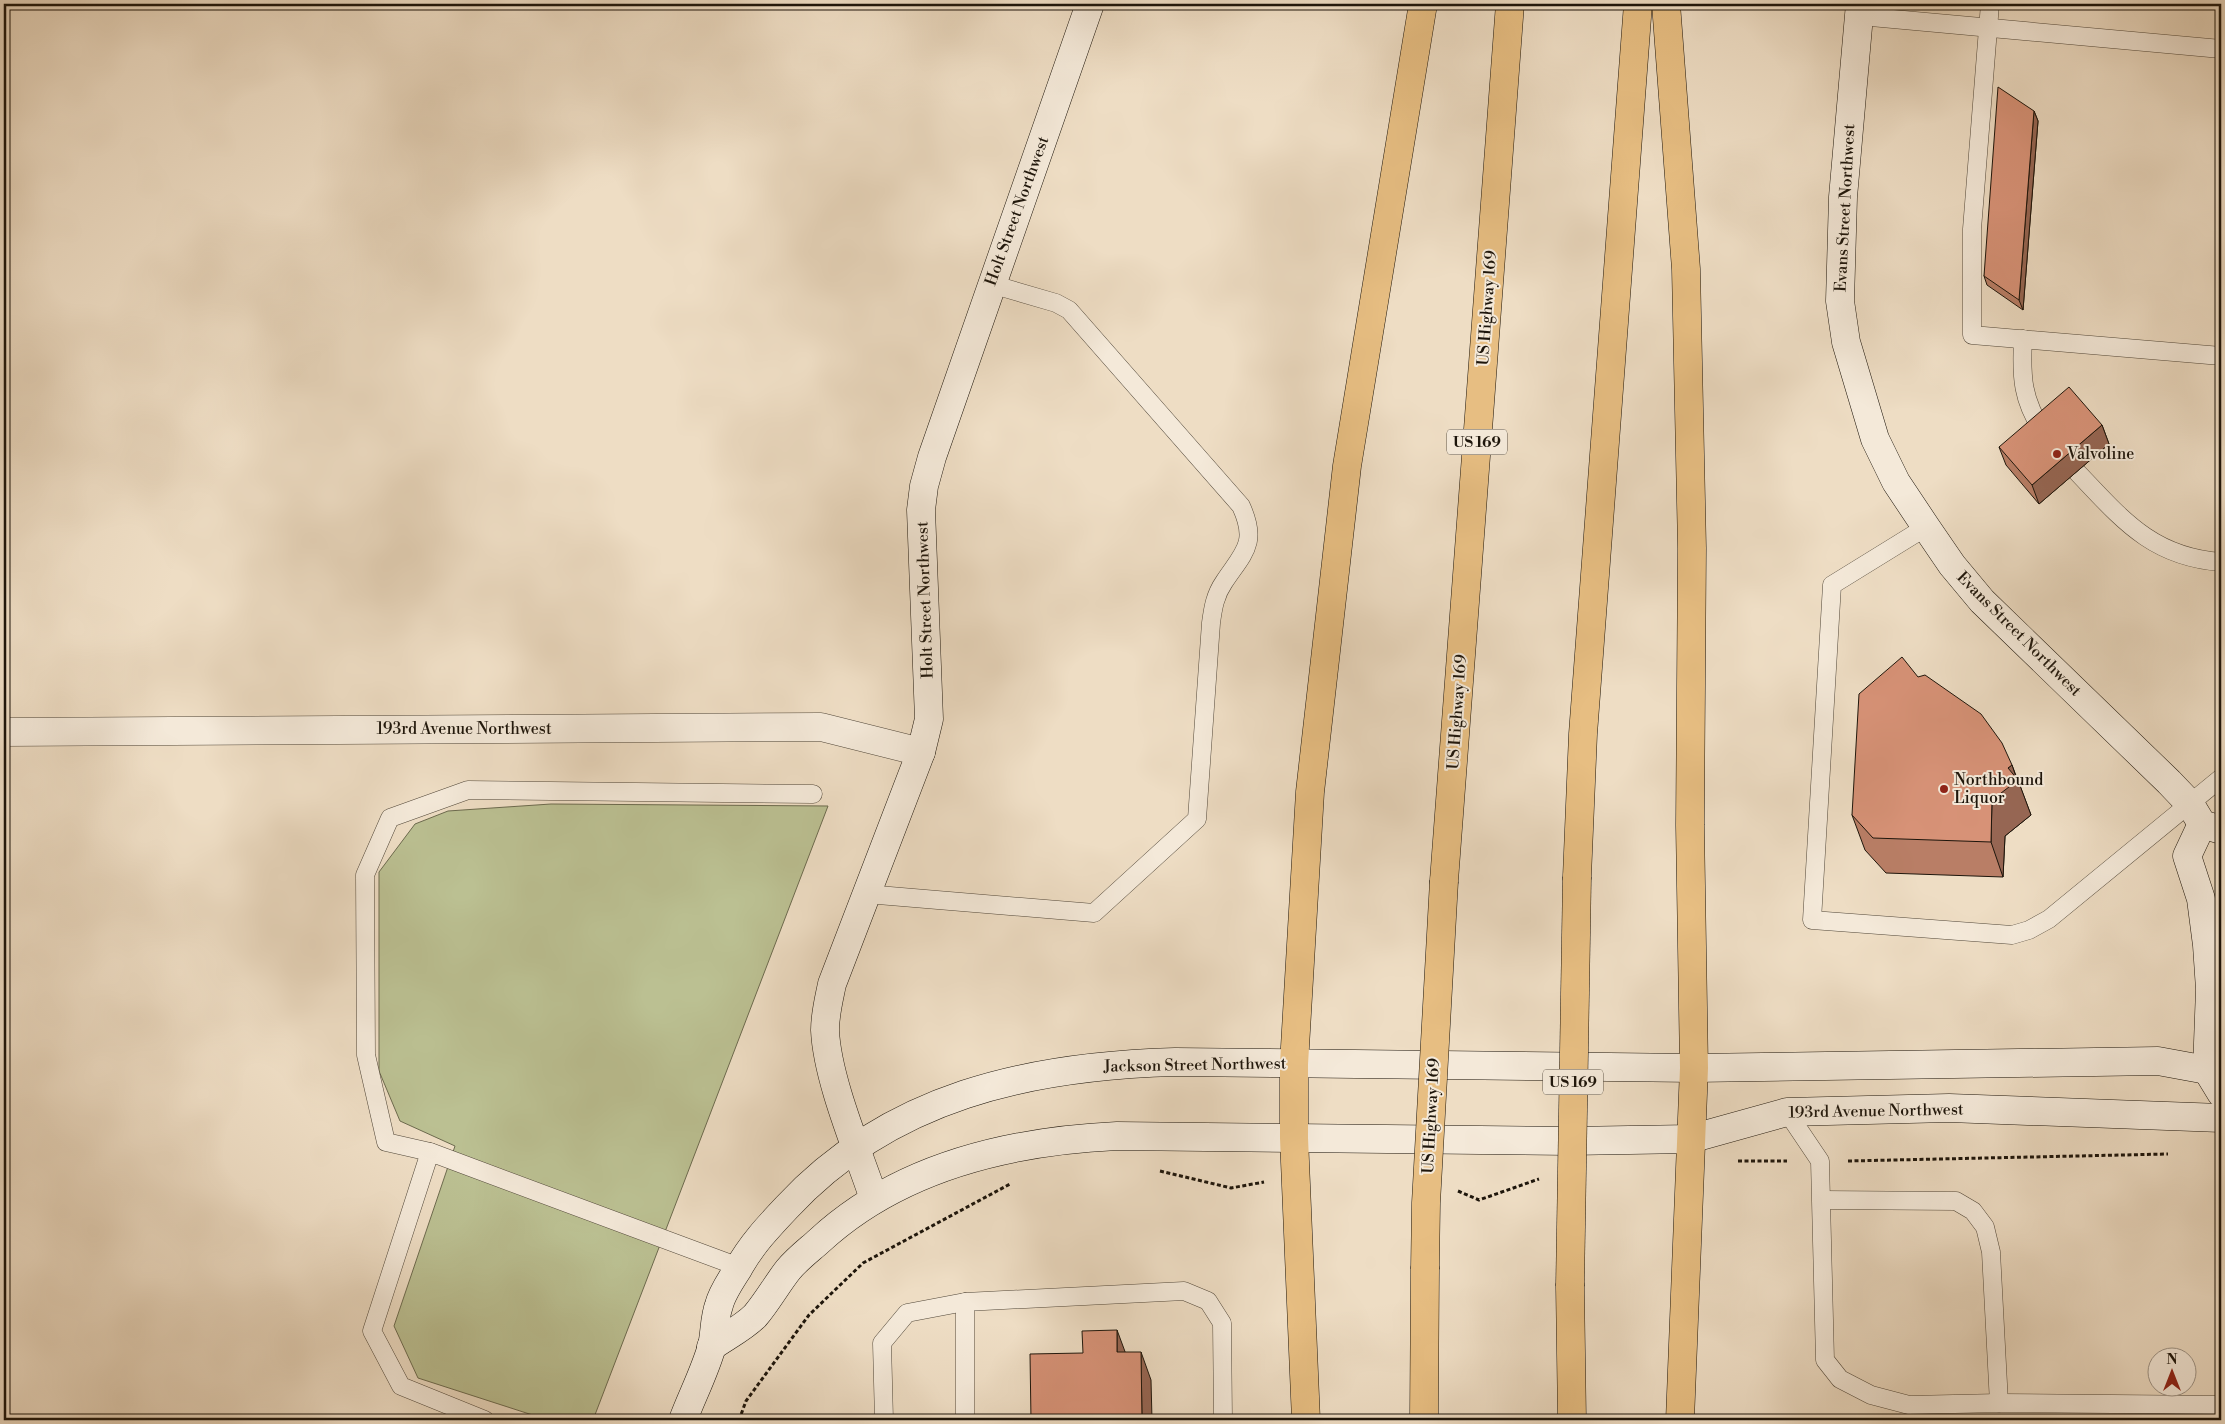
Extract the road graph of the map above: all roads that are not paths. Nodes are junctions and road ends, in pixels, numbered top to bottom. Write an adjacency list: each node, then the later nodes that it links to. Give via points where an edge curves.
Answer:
1 (1090, 4): 10 (street, Holt Street Northwest)
2 (1423, 4): 23 (highway, via 1347,466 1310,792)
3 (1510, 4): 46 (highway, US Highway 169 / US 169, bridge, via 1444,881 1426,1203)
4 (1638, 4): 47 (highway, US 169, bridge, via 1583,734 1577,877 1570,1286)
5 (1666, 4): 24 (highway, via 1686,269 1692,548 1690,825)
6 (1990, 4): 8 (lane)
7 (1860, 10): 8 (lane); 15 (street, Evans Street Northwest, via 1843,197 1840,301 1846,342 1875,440 1896,482)
8 (1989, 28): 9 (lane); 11 (lane, via 1972,229 1972,335)
9 (2221, 48)
10 (991, 284): 18 (street, Holt Street Northwest, via 924,486 921,540 929,718); 22 (lane, via 1056,303 1069,310 1241,506 1248,522 1249,540 1245,554 1223,583 1213,609 1197,819 1094,913)
11 (2023, 339): 12 (lane); 13 (lane, via 2021,373 2024,393 2033,417)
12 (2221, 356)
13 (2044, 433)
14 (2076, 471): 16 (lane, via 2128,525 2151,542 2178,553)
15 (1926, 527): 21 (street, Evans Street Northwest, via 1952,566 1982,601); 21 (lane, via 1832,585 1812,920 2012,934 2029,930)
16 (2221, 562)
17 (4, 732): 18 (street, 193rd Avenue Northwest, via 821,727)
18 (921, 752): 22 (street, Holt Street Northwest)
19 (2221, 778): 21 (lane)
20 (813, 794): 32 (lane, via 468,790 390,818 365,874 366,1054 386,1142)
21 (2204, 819): 25 (street, via 2187,856 2201,899 2207,945)
22 (866, 894): 31 (street, Holt Street Northwest, via 832,984 825,1029 836,1085)
23 (1294, 1064): 24 (street, Jackson Street Northwest); 29 (highway); 31 (street, Jackson Street Northwest, via 1122,1064 1015,1078 930,1107)
24 (1694, 1068): 25 (street, via 2158,1061); 30 (highway)
25 (2214, 1070): 26 (street)
26 (2221, 1094)
27 (1787, 1112): 28 (street, 193rd Avenue Northwest, via 1949,1108); 30 (street, 193rd Avenue Northwest); 34 (lane, via 1820,1161)
28 (2221, 1118)
29 (1294, 1138): 30 (street, 193rd Avenue Northwest); 33 (street, via 1117,1136 1030,1144 977,1155); 45 (highway)
30 (1690, 1139): 48 (highway)
31 (856, 1146): 33 (street, Holt Street Northwest); 35 (street, Jackson Street Northwest, via 801,1191)
32 (430, 1152): 35 (lane); 40 (lane, via 372,1331 401,1386)
33 (874, 1199): 37 (street, via 821,1239 790,1268 754,1316)
34 (1822, 1200): 38 (lane, via 1825,1360 1840,1379 1871,1395 1909,1405); 38 (lane, via 1956,1201 1973,1211 1985,1227 1991,1252)
35 (738, 1267): 37 (street, Jackson Street Northwest, via 719,1305)
36 (965, 1302): 42 (lane, via 907,1313 882,1343); 43 (lane); 44 (lane, via 1184,1291 1208,1301 1222,1323)
37 (712, 1347): 41 (street, Jackson Street Northwest)
38 (1999, 1403): 39 (lane)
39 (2221, 1405)
40 (485, 1420)
41 (683, 1420)
42 (884, 1420)
43 (965, 1420)
44 (1223, 1420)
45 (1306, 1420)
46 (1424, 1420)
47 (1572, 1420)
48 (1680, 1420)

